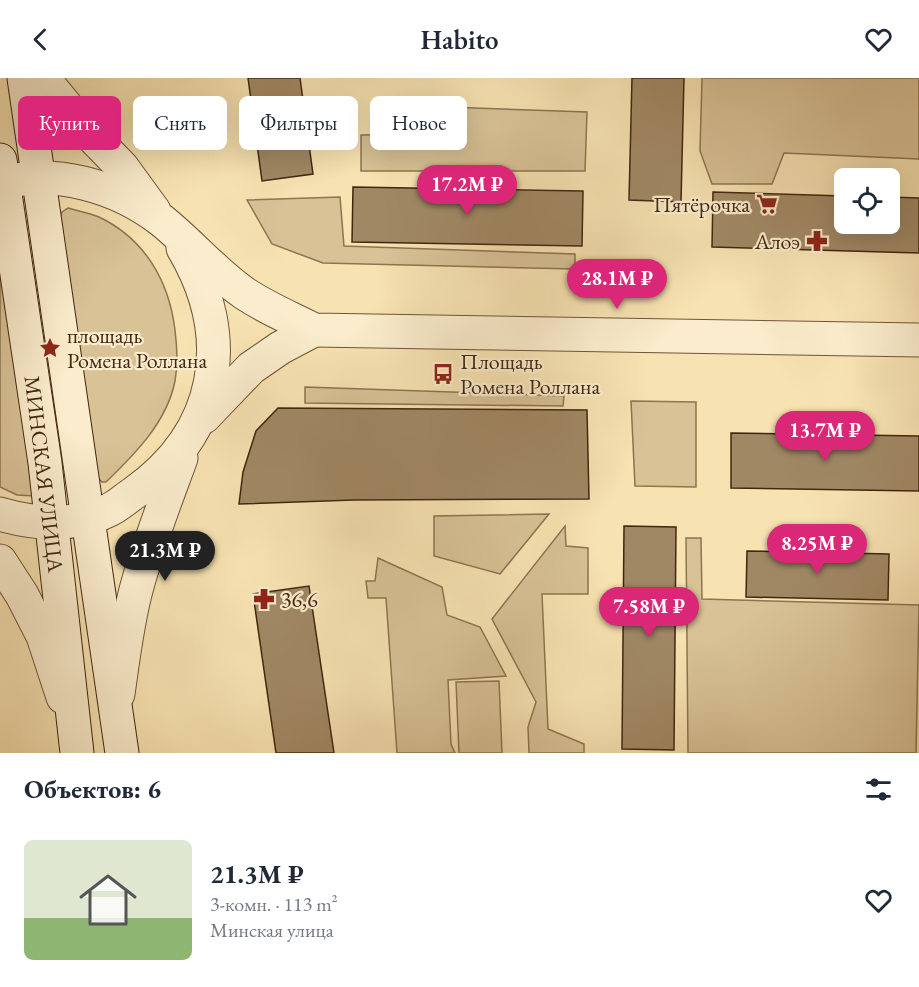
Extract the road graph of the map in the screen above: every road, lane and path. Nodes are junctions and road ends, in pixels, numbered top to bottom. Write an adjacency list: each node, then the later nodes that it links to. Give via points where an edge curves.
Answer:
1 (24, 78): 4 (street, МИНСКАЯ УЛИЦА)
2 (43, 78): 5 (street, via 122,167)
3 (2, 176): 4 (street); 11 (street, МИНСКАЯ УЛИЦА)
4 (39, 178): 5 (street, via 94,186 130,201); 10 (street, МИНСКАЯ УЛИЦА)
5 (167, 226): 6 (street, via 245,293); 8 (street, via 196,273 212,322 211,379)
6 (314, 330): 7 (street); 8 (street, via 251,368)
7 (919, 340)
8 (191, 434): 10 (street, via 153,480 108,511); 13 (street, via 149,543 135,592)
9 (0, 514): 11 (street)
10 (87, 518): 11 (street); 13 (street, МИНСКАЯ УЛИЦА)
11 (52, 522): 14 (street, МИНСКАЯ УЛИЦА)
12 (0, 561): 14 (street, via 43,636)
13 (115, 714): 15 (street, МИНСКАЯ УЛИЦА)
14 (75, 740)
15 (122, 753)

